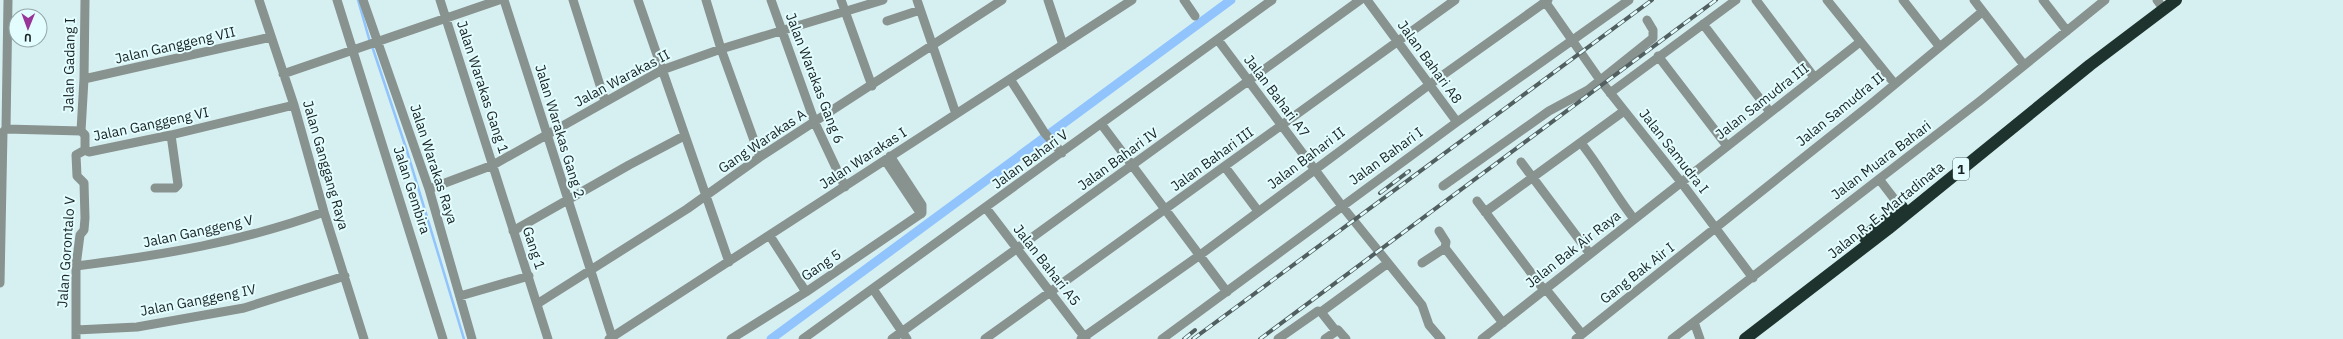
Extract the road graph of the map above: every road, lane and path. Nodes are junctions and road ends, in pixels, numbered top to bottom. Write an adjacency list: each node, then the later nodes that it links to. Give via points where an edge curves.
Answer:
1 (8, 0): 80 (street)
2 (85, 0): 63 (street, Jalan Gadang I)
3 (259, 0): 47 (street, Jalan Ganggang Raya)
4 (337, 0): 57 (street, Jalan Gembira)
5 (364, 0): 52 (street, Jalan Warakas Raya)
6 (440, 0): 41 (street, Jalan Warakas Gang 1)
7 (499, 0): 41 (street)
8 (504, 0): 82 (street, Jalan Warakas Gang 2)
9 (572, 0): 71 (street)
10 (638, 0): 60 (street)
11 (706, 0): 56 (street)
12 (771, 0): 45 (street, Jalan Warakas Gang 6)
13 (841, 0): 38 (street)
14 (883, 0): 38 (street, Jalan Warakas II)
15 (917, 0): 37 (street)
16 (985, 0): 36 (street)
17 (1002, 0): 36 (street, Gang Warakas A)
18 (1048, 0): 53 (street)
19 (1132, 0): 53 (street, Jalan Warakas I)
20 (1184, 0): 40 (street)
21 (1272, 0): 48 (street, Jalan Bahari V)
22 (1360, 0): 66 (street, Jalan Bahari IV)
23 (1367, 0): 49 (street, Jalan Bahari A8)
24 (1455, 0): 49 (street, Jalan Bahari III)
25 (1629, 0): 50 (street, Jalan Bahari I)
26 (1736, 0): 44 (street)
27 (1756, 0): 62 (street)
28 (1827, 0): 51 (street)
29 (1903, 0): 54 (street)
30 (1974, 0): 39 (street)
31 (2043, 0): 46 (street)
32 (2105, 0): 46 (street, Jalan Muara Bahari)
33 (2176, 0): 110 (highway, Jalan R. E. Martadinata / 1)
34 (1546, 1): 50 (street, Jalan Samudra I); 68 (street, Jalan Bahari II)
35 (2161, 1): 110 (highway, Jalan R. E. Martadinata / 1)
36 (988, 9): 55 (street, Gang Warakas A)
37 (920, 10): 43 (street); 55 (street)
38 (845, 11): 45 (street, Jalan Warakas II); 69 (street)
39 (1982, 12): 54 (street, Jalan Samudra II); 59 (street)
40 (1195, 16)
41 (446, 17): 52 (street); 92 (street, Jalan Warakas Gang 1)
42 (1647, 20): 65 (street, via 1653,30 1653,38)
43 (887, 21)
44 (1703, 24): 58 (street); 74 (street)
45 (781, 31): 56 (street, Jalan Warakas II); 76 (street, Jalan Warakas Gang 6)
46 (2067, 31): 59 (street, Jalan Muara Bahari)
47 (271, 37): 61 (street, Jalan Ganggang Raya); 63 (street, Jalan Ganggeng VII)
48 (1218, 40): 66 (street, Jalan Bahari A7); 78 (street, Jalan Bahari V)
49 (1398, 42): 68 (street, Jalan Bahari A8); 79 (street, Jalan Bahari III)
50 (1573, 42): 65 (street, Jalan Samudra I); 77 (street, Jalan Bahari I)
51 (1860, 42): 62 (street, Jalan Samudra III); 67 (street)
52 (371, 43): 57 (street); 102 (street, Jalan Warakas Raya)
53 (1063, 45): 64 (street, Jalan Warakas I)
54 (1939, 46): 67 (street, Jalan Samudra II)
55 (932, 47): 69 (street, Gang Warakas A); 75 (street)
56 (721, 48): 60 (street, Jalan Warakas II); 89 (street)
57 (352, 50): 61 (street); 148 (street, Jalan Gembira)
58 (1658, 56): 70 (street); 86 (street)
59 (2024, 65): 97 (street, Jalan Muara Bahari)
60 (662, 70): 71 (street, Jalan Warakas II); 84 (street)
61 (283, 74): 72 (street, Jalan Ganggang Raya)
62 (1814, 77): 74 (street, Jalan Samudra III)
63 (84, 79): 81 (street, Jalan Gadang I)
64 (1010, 79): 75 (street, Jalan Warakas I); 88 (street, via 1044,132)
65 (1600, 80): 70 (street, Jalan Samudra I); 100 (street, via 1588,90 1549,111)
66 (1248, 81): 79 (street, Jalan Bahari A7); 93 (street, Jalan Bahari IV)
67 (1894, 83): 114 (street, Jalan Samudra II)
68 (1429, 85): 77 (street, Jalan Bahari A8); 95 (street, Jalan Bahari II)
69 (872, 86): 76 (street, Gang Warakas A)
70 (1610, 93): 73 (street, Jalan Samudra I)
71 (606, 101): 82 (street, Jalan Warakas II)
72 (294, 105): 83 (street, Jalan Ganggeng VI); 111 (street, Jalan Ganggang Raya)
73 (1624, 111): 85 (street); 98 (street, Jalan Samudra I)
74 (1770, 112): 86 (street, Jalan Samudra III)
75 (956, 114): 90 (street, Jalan Warakas I)
76 (815, 122): 89 (street, Gang Warakas A); 99 (street, Jalan Warakas Gang 6)
77 (1457, 122): 106 (street, Jalan Bahari I)
78 (1102, 125): 88 (street, Jalan Bahari V); 93 (street)
79 (1282, 126): 94 (street, Jalan Bahari III); 95 (street, Jalan Bahari A7)
80 (6, 129): 81 (street, Jalan Ganggeng VI); 130 (street, via 2,132)
81 (81, 131): 87 (street, Jalan Ganggeng VI, via 85,135)
82 (548, 133): 92 (street, Jalan Warakas II); 105 (street, Jalan Warakas Gang 2)
83 (171, 135): 87 (street, Jalan Ganggeng VI, via 88,152); 101 (street, via 178,185 175,188)
84 (684, 136): 103 (street); 105 (street)
85 (1582, 143): 96 (street); 113 (street, via 1613,193)
86 (1727, 146): 98 (street, Jalan Samudra III)
87 (84, 150): 125 (street, Jalan Gorontalo V, via 76,155 77,176 84,183 85,218)
88 (1062, 153): 107 (street, Jalan Bahari V)
89 (760, 157): 103 (street, Gang Warakas A)
90 (887, 158): 99 (street, Jalan Warakas I); 133 (street, Gang 5, via 922,205 922,213)
91 (1521, 162): 96 (street)
92 (493, 165): 102 (street, Jalan Warakas II); 116 (street, Gang 1)
93 (1133, 165): 108 (street); 119 (street, Jalan Bahari IV)
94 (1225, 167): 108 (street, Jalan Bahari III); 109 (street)
95 (1314, 169): 106 (street, Jalan Bahari A7); 109 (street, Jalan Bahari II)
96 (1532, 177): 112 (street); 120 (street)
97 (1879, 179): 110 (street); 129 (street, Jalan Muara Bahari)
98 (1681, 182): 113 (street, Jalan Bak Air Raya); 114 (street, Jalan Samudra I)
99 (845, 186): 117 (street, Jalan Warakas I)
100 (1443, 186)
101 (155, 188)
102 (429, 189): 136 (street, Jalan Warakas Raya)
103 (705, 197): 122 (street); 126 (street, Gang Warakas A)
104 (1478, 201): 112 (street)
105 (567, 202): 116 (street); 126 (street, Jalan Warakas Gang 2)
106 (1342, 206): 123 (street, Jalan Bahari A7); 134 (street, Jalan Bahari I)
107 (986, 208): 119 (street, Jalan Bahari A5); 131 (street, Jalan Bahari V)
108 (1166, 209): 121 (street); 135 (street, Jalan Bahari III)
109 (1258, 211): 121 (street, Jalan Bahari II)
110 (1903, 211): 163 (highway, Jalan R. E. Martadinata / 1); 164 (highway, Jalan R. E. Martadinata / 1)
111 (324, 212): 125 (street, Jalan Ganggeng V, via 192,250); 127 (street, Jalan Ganggang Raya)
112 (1485, 212): 132 (street)
113 (1634, 219): 120 (street, Jalan Bak Air Raya)
114 (1716, 228): 129 (street, Jalan Samudra I); 144 (street, Gang Bak Air I)
115 (1439, 231): 118 (street, via 1446,242)
116 (514, 232): 128 (street, Gang 1)
117 (770, 236): 122 (street, Jalan Warakas I); 133 (street)
118 (1445, 248): 124 (street); 140 (street)
119 (1017, 249): 135 (street, Jalan Bahari A5); 143 (street, Jalan Bahari IV)
120 (1590, 254): 132 (street, Jalan Bak Air Raya)
121 (1200, 255): 134 (street); 146 (street, Jalan Bahari II)
122 (729, 262): 145 (street, Jalan Warakas I)
123 (1388, 263): 138 (street); 159 (street, via 1422,305 1429,325)
124 (1422, 263)
125 (76, 266): 142 (street, Jalan Gorontalo V)
126 (589, 270): 137 (street, Gang Warakas A); 145 (street, Jalan Warakas Gang 2)
127 (345, 276): 142 (street, Jalan Ganggeng IV, via 244,308 137,327); 147 (street, Jalan Ganggang Raya)
128 (529, 276): 136 (street); 137 (street, Gang 1)
129 (1753, 278): 139 (street, Jalan Muara Bahari)
130 (0, 282)
131 (873, 289): 143 (street); 152 (street, Jalan Bahari V)
132 (1545, 289): 140 (street, Jalan Bak Air Raya); 144 (street)
133 (806, 292): 151 (street, Gang 5)
134 (1227, 292): 155 (street, Jalan Bahari I)
135 (1051, 293): 146 (street, Jalan Bahari A5); 154 (street, Jalan Bahari III)
136 (460, 296): 149 (street, Jalan Warakas Raya)
137 (537, 304): 150 (street, Gang 1)
138 (1321, 312): 141 (street); 156 (street, via 1311,315)
139 (1694, 322): 161 (street, Jalan Muara Bahari); 162 (street)
140 (1503, 323): 160 (street, Jalan Bak Air Raya)
141 (1336, 331): 157 (street); 158 (street, via 1340,330)
142 (76, 334)
143 (905, 336): 153 (street, Jalan Bahari IV)
144 (1579, 337)
145 (611, 338)
146 (1084, 338)
147 (364, 339)
148 (443, 339)
149 (472, 339)
150 (548, 339)
151 (731, 339)
152 (803, 339)
153 (892, 339)
154 (985, 339)
155 (1162, 339)
156 (1278, 339)
157 (1324, 339)
158 (1346, 339)
159 (1441, 339)
160 (1482, 339)
161 (1672, 339)
162 (1700, 339)
163 (1735, 339)
164 (1745, 339)

